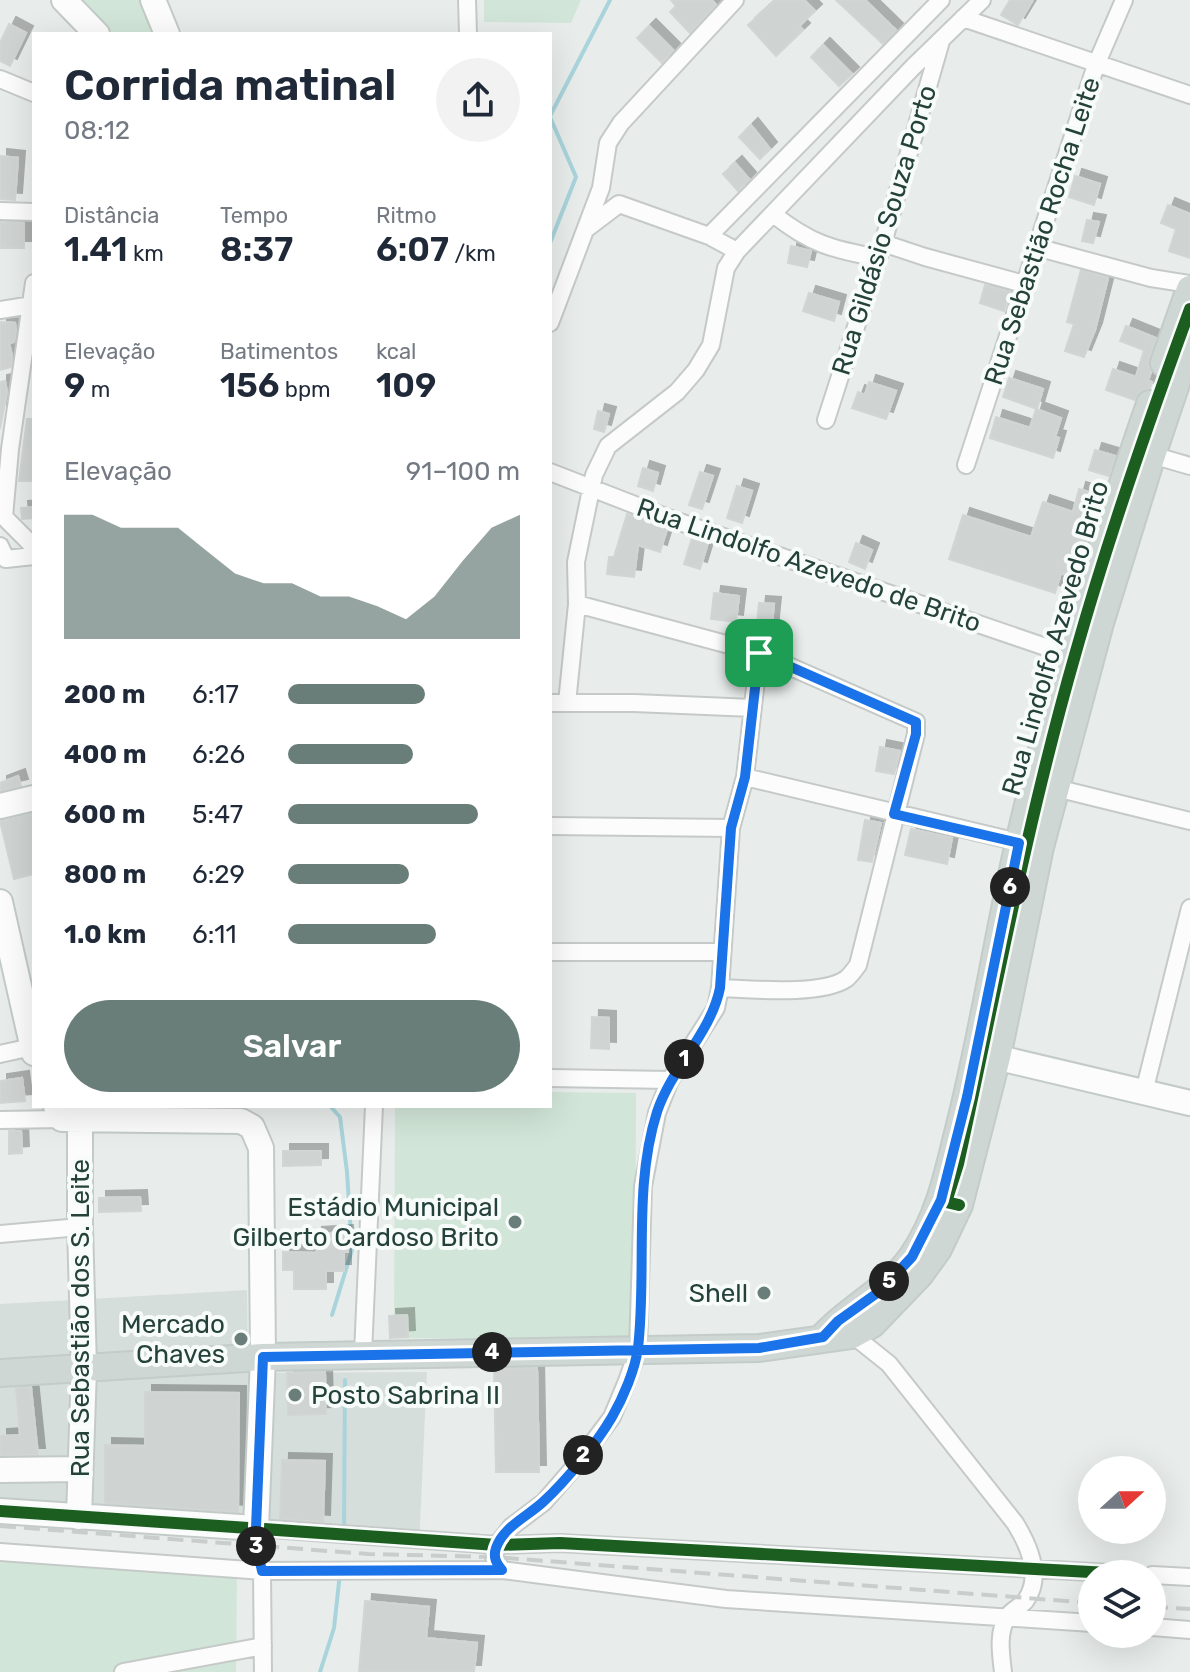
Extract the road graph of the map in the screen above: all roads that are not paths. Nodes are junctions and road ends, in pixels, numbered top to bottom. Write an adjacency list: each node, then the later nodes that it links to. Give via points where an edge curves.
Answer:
1 (64, 0): 9 (street)
2 (153, 0): 10 (street)
3 (467, 0): 11 (street)
4 (735, 0): 17 (street, via 621,123 608,143)
5 (941, 0): 23 (street)
6 (982, 0): 8 (street)
7 (1124, 0): 13 (street, Rua Sebastião Rocha Leite)
8 (963, 18): 12 (street); 13 (street)
9 (95, 32)
10 (166, 32)
11 (468, 32)
12 (941, 40): 21 (street); 25 (street, Rua Gildásio Souza Porto)
13 (1096, 65): 16 (street); 24 (street, Rua Sebastião Rocha Leite)
14 (0, 79): 15 (street)
15 (32, 92)
16 (1190, 95)
17 (601, 188): 18 (street); 22 (street)
18 (619, 204): 22 (street); 23 (street)
19 (0, 211): 20 (street)
20 (32, 212)
21 (773, 214): 25 (street, via 831,249); 26 (street)
22 (586, 229): 31 (street)
23 (709, 236): 26 (street)
24 (1036, 247): 27 (street, Rua Sebastião Rocha Leite); 28 (street)
25 (880, 250): 27 (street); 33 (street, Rua Gildásio Souza Porto)
26 (737, 251): 39 (street, via 726,268 711,345 696,370 677,392 608,446)
27 (1024, 284): 36 (street, Rua Sebastião Rocha Leite)
28 (1190, 286): 46 (main road, Rua Lindolfo Azevedo Brito)
29 (32, 305): 30 (street); 34 (street)
30 (0, 310)
31 (552, 318)
32 (1190, 342): 35 (main road, Rua Lindolfo Azevedo Brito)
33 (826, 420)
34 (5, 450): 40 (street)
35 (1152, 455): 37 (street); 50 (main road, Rua Lindolfo Azevedo Brito)
36 (966, 465)
37 (1190, 466)
38 (552, 473): 39 (street, Rua Lindolfo Azevedo de Brito)
39 (590, 487): 44 (street, via 576,562); 46 (street, Rua Lindolfo Azevedo de Brito)
40 (2, 519): 41 (street)
41 (32, 545)
42 (0, 546): 43 (street, via 6,559)
43 (32, 556)
44 (577, 604): 45 (street); 47 (street)
45 (759, 653): 48 (street); 53 (street, via 916,722)
46 (1069, 655): 57 (main road, Rua Lindolfo Azevedo Brito)
47 (559, 703): 48 (street)
48 (753, 708): 49 (street)
49 (745, 777): 53 (street); 56 (street)
50 (1056, 788): 54 (street); 57 (main road, Rua Lindolfo Azevedo Brito)
51 (32, 798): 52 (street)
52 (0, 806)
53 (894, 814): 57 (street); 62 (street, via 858,965 846,979 794,990)
54 (1190, 821)
55 (552, 826): 56 (street)
56 (731, 828): 61 (street)
57 (1029, 845): 66 (main road, Rua Lindolfo Azevedo Brito)
58 (0, 902): 63 (street)
59 (1190, 908): 69 (street)
60 (552, 952): 61 (street)
61 (722, 952): 62 (street)
62 (720, 988): 68 (street, via 716,1008)
63 (32, 1046)
64 (32, 1050): 65 (street)
65 (0, 1054)
66 (987, 1055): 69 (street); 78 (main road, Rua Lindolfo Azevedo Brito, via 959,1205 938,1249 872,1324)
67 (552, 1078): 68 (street)
68 (670, 1080): 79 (street, via 657,1113 643,1186)
69 (1144, 1092): 70 (street)
70 (1190, 1103)
71 (374, 1108): 80 (street)
72 (66, 1114): 73 (street); 75 (street, Rua Sebastião dos S. Leite); 81 (street, via 241,1121 252,1127 261,1148)
73 (0, 1120)
74 (0, 1223): 76 (street)
75 (80, 1227): 76 (street); 82 (street, Rua Sebastião dos S. Leite)
76 (27, 1230): 77 (street)
77 (0, 1234)
78 (838, 1331): 79 (main road, via 759,1348); 91 (street, via 889,1364 1015,1523)
79 (638, 1350): 80 (main road); 89 (street, via 612,1417 544,1502)
80 (363, 1354): 81 (main road)
81 (263, 1357): 82 (main road); 88 (street)
82 (84, 1367): 83 (main road); 84 (street, Rua Sebastião dos S. Leite)
83 (0, 1373)
84 (80, 1469): 85 (street); 87 (street, Rua Sebastião dos S. Leite)
85 (0, 1470)
86 (0, 1511): 87 (street)
87 (79, 1517): 88 (street)
88 (256, 1528): 89 (street); 93 (street)
89 (497, 1545): 91 (street, via 560,1543); 92 (street, via 494,1557)
90 (0, 1552): 93 (street)
91 (1034, 1569): 94 (street); 97 (street, via 1027,1599)
92 (502, 1570): 93 (street); 97 (street, via 726,1599)
93 (262, 1571): 101 (street)
94 (1078, 1571)
95 (1166, 1576): 96 (street)
96 (1190, 1577)
97 (1007, 1617): 98 (street); 104 (street, via 1001,1638)
98 (1078, 1622)
99 (1166, 1628): 100 (street)
100 (1190, 1630)
101 (263, 1646): 102 (street); 103 (street)
102 (123, 1672)
103 (263, 1672)
104 (1003, 1672)

